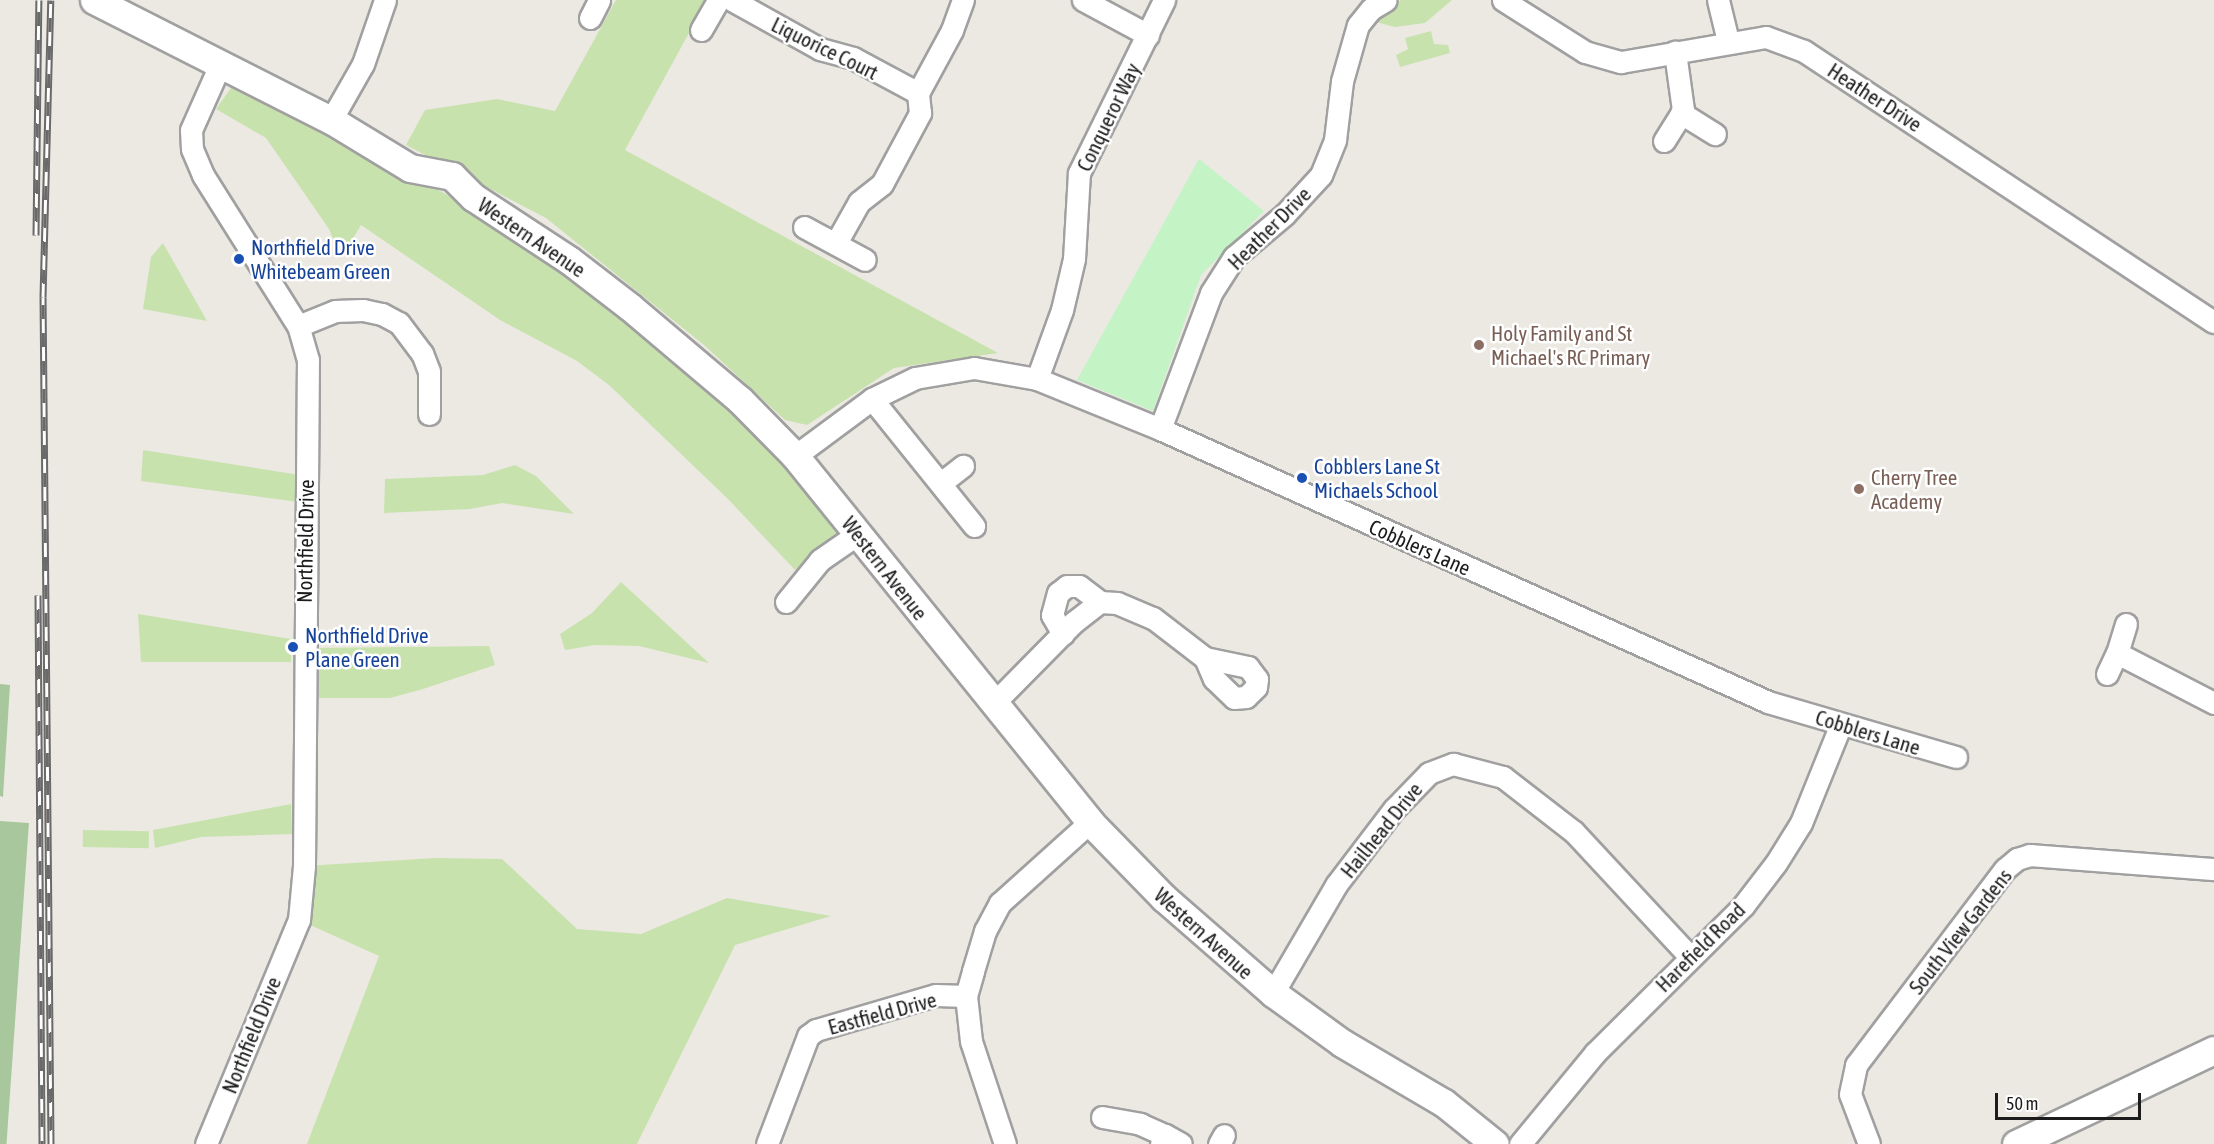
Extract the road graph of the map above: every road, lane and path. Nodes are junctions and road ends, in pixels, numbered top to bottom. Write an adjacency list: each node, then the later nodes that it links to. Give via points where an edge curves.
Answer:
1 (94, 0): 15 (street)
2 (385, 0): 18 (street, via 363,64)
3 (718, 0): 11 (street)
4 (732, 0): 16 (street, Liquorice Court, via 820,49 853,58)
5 (963, 0): 16 (street, via 952,30)
6 (1083, 0): 12 (street)
7 (1164, 0): 12 (street, Conqueror Way)
8 (1386, 0): 29 (street, Heather Drive, via 1371,9 1358,25 1342,81 1335,140 1321,175 1286,214 1234,257 1211,293)
9 (1503, 0): 14 (street, Heather Drive, via 1585,52 1622,62)
10 (1719, 0): 13 (street)
11 (701, 30)
12 (1148, 35): 26 (street, Conqueror Way, via 1078,173 1074,259 1062,310)
13 (1728, 41): 14 (street, Heather Drive); 24 (street, Heather Drive, via 1766,37 1804,51)
14 (1675, 52): 17 (street)
15 (220, 65): 18 (street, Western Avenue); 25 (street, Northfield Drive, via 191,130 192,149 203,175)
16 (918, 93): 22 (street, via 920,113 882,184 859,202)
17 (1681, 113): 19 (street); 20 (street)
18 (331, 120): 30 (street, Western Avenue, via 410,168 452,177 473,197 569,260 700,364)
19 (1715, 134)
20 (1664, 141)
21 (804, 227): 22 (street)
22 (836, 243): 23 (street)
23 (865, 260)
24 (2214, 322)
25 (298, 326): 28 (street, via 335,311 363,310 399,323 422,353 429,371); 54 (street, Northfield Drive, via 308,360 303,894 299,920)
26 (1037, 380): 27 (street, Cobblers Lane, via 974,368 941,371); 29 (street, Cobblers Lane)
27 (872, 399): 30 (street, Cobblers Lane); 32 (street)
28 (429, 414)
29 (1160, 429): 44 (street, Cobblers Lane, via 1768,702)
30 (795, 456): 34 (street, Western Avenue)
31 (963, 466): 32 (street)
32 (941, 483): 33 (street)
33 (974, 526)
34 (859, 533): 35 (street, via 820,560); 43 (street, Western Avenue)
35 (786, 602)
36 (1100, 602): 38 (street); 38 (street, via 1079,586 1067,586 1058,593 1053,615); 40 (street, via 1117,603 1153,618)
37 (2126, 624): 39 (street)
38 (1063, 634): 43 (street)
39 (2117, 653): 41 (street); 42 (street)
40 (1205, 658)
41 (2107, 674)
42 (2214, 703)
43 (993, 704): 46 (street, Western Avenue)
44 (1841, 724): 45 (street, Cobblers Lane); 48 (street, Harefield Road, via 1801,823 1776,863 1743,906)
45 (1956, 757)
46 (1090, 822): 49 (street, Western Avenue, via 1164,898); 50 (street, Eastfield Drive, via 1000,903 985,930)
47 (2214, 869): 59 (street, South View Gardens, via 2030,855 2005,869 1856,1065 1850,1094)
48 (1690, 957): 49 (street, Hailhead Drive, via 1565,825 1503,777 1453,764 1429,773 1394,809 1336,885); 58 (street, Harefield Road, via 1595,1053)
49 (1272, 993): 57 (street, Western Avenue, via 1341,1043 1444,1103)
50 (966, 996): 55 (street, Eastfield Drive, via 936,995 816,1030 808,1036); 56 (street, Eastfield Drive, via 971,1041)
51 (2214, 1050): 60 (street)
52 (1102, 1117): 53 (street, via 1121,1118)
53 (1169, 1141)
54 (206, 1144)
55 (767, 1144)
56 (1005, 1144)
57 (1495, 1144)
58 (1520, 1144)
59 (1869, 1144)
60 (2016, 1144)

